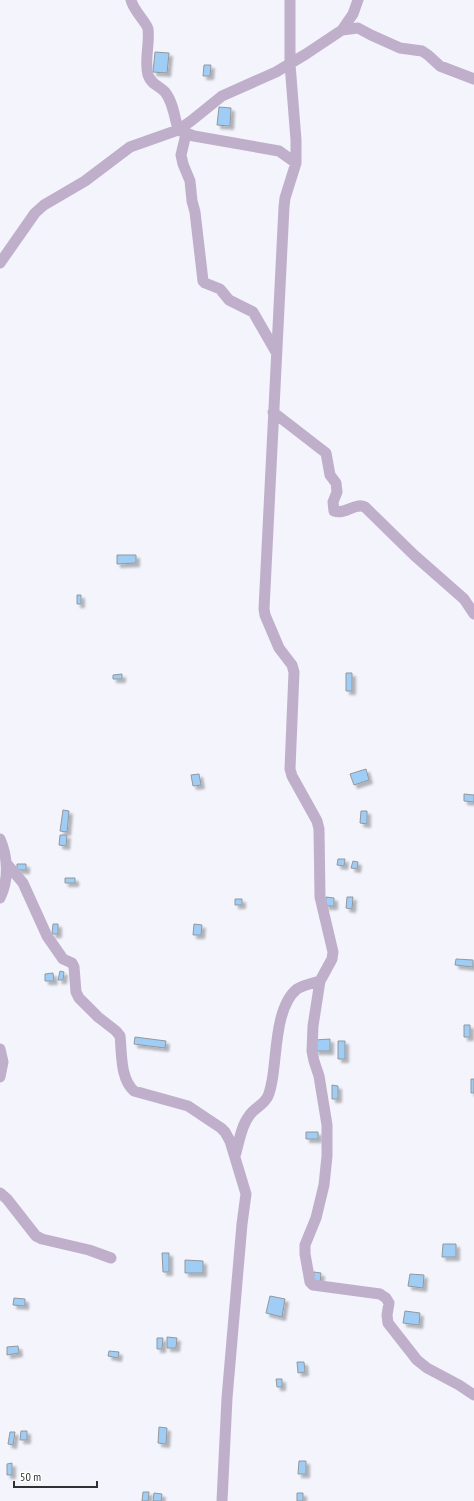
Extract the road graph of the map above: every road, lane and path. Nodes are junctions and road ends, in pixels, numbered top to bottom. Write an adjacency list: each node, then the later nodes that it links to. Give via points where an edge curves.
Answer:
1 (130, 0): 9 (street, via 148,27 148,76 170,100)
2 (290, 0): 7 (street)
3 (358, 0): 4 (street)
4 (353, 14): 5 (street); 6 (street)
5 (358, 28): 6 (street); 8 (street, via 400,48 422,52 440,66)
6 (342, 30): 7 (street)
7 (290, 64): 9 (street, via 222,96 191,121); 10 (street)
8 (474, 79)
9 (182, 132): 11 (street); 13 (street, via 130,147 85,182 44,205 35,213); 14 (street, via 181,155 192,188 203,281 220,289 229,300 252,312)
10 (296, 140): 11 (street); 12 (street)
11 (279, 151): 12 (street)
12 (296, 163): 14 (street, via 285,198)
13 (2, 259)
14 (276, 353): 15 (street)
15 (273, 412): 16 (street, via 326,453 330,475 336,483 334,511 342,512 358,505 365,507 464,599); 20 (street, via 264,609 280,648 294,672 290,769 319,829 320,896 333,952)
16 (474, 614)
17 (0, 839): 18 (street)
18 (7, 864): 19 (street); 23 (street, via 23,883 46,936 62,959 72,963 79,998 120,1036 125,1078 129,1086 134,1091 188,1106 225,1132)
19 (0, 898)
20 (320, 981): 23 (street, via 299,988 285,1006 269,1096 244,1123); 26 (street, via 312,1051 327,1125 327,1156 324,1185 306,1245 310,1282 313,1285 380,1294 386,1298 389,1303 388,1323 417,1360)
21 (0, 1049): 22 (street, via 3,1062)
22 (0, 1077)
23 (235, 1156): 27 (street, via 246,1194 228,1398)
24 (0, 1193): 25 (street, via 36,1236)
25 (111, 1258)
26 (474, 1396)
27 (222, 1501)

